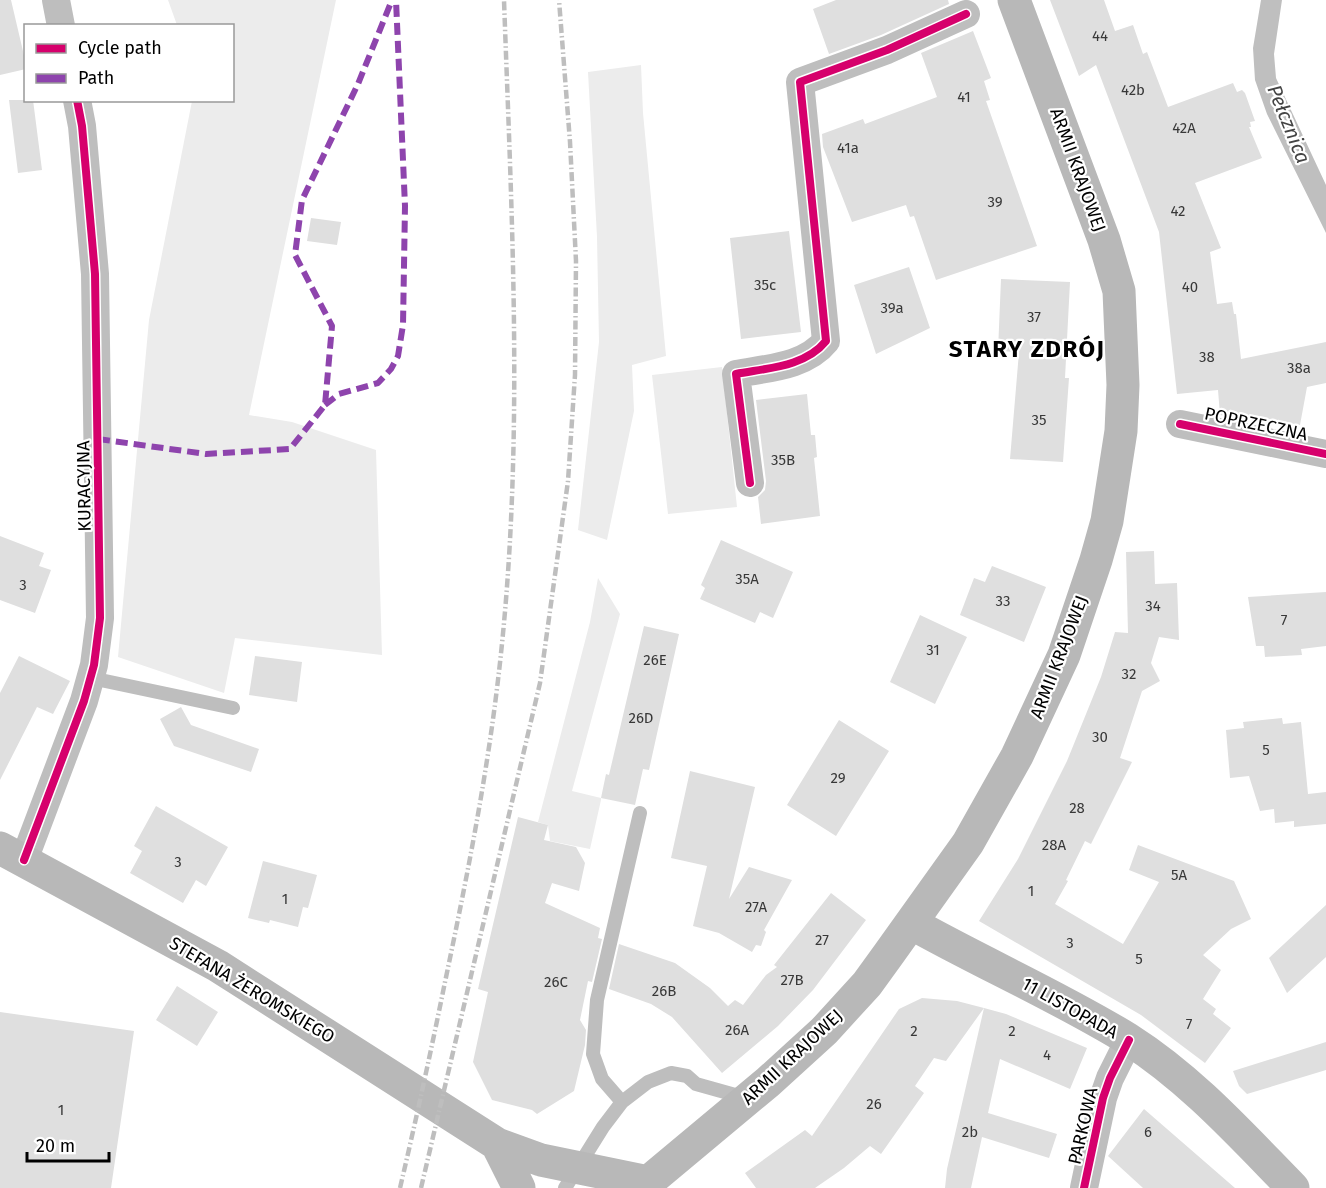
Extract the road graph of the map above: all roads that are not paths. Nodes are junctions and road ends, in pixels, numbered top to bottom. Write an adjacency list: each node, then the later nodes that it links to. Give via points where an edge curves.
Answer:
1 (56, 0): 4 (street)
2 (1014, 0): 13 (main road, ARMII KRAJOWEJ, via 1119,291 1121,431 1107,521 1064,655 998,792 968,843)
3 (966, 14): 8 (street, via 887,50 800,82 826,340 818,351 794,363 736,374)
4 (62, 24)
5 (77, 102): 9 (street, KURACYJNA, via 95,286 100,618)
6 (1180, 424): 7 (street, POPRZECZNA)
7 (1326, 454)
8 (750, 483)
9 (91, 678): 10 (lane); 12 (street, KURACYJNA, via 84,701)
10 (233, 708)
11 (640, 813): 16 (lane, via 597,1000 594,1054 602,1078)
12 (12, 854): 17 (main road, STEFANA ŻEROMSKIEGO, via 218,966)
13 (911, 923): 14 (main road, 11 LISTOPADA); 15 (main road, ARMII KRAJOWEJ, via 867,984 824,1031)
14 (1129, 1040): 21 (street, PARKOWA, via 1103,1098); 22 (main road, 11 LISTOPADA, via 1203,1097)
15 (748, 1099): 16 (lane, via 671,1073 648,1082); 19 (main road, ARMII KRAJOWEJ)
16 (622, 1102): 18 (lane)
17 (497, 1144): 18 (main road, STEFANA ŻEROMSKIEGO, via 541,1160); 20 (main road)
18 (572, 1178): 19 (main road, STEFANA ŻEROMSKIEGO)
19 (644, 1185)
20 (519, 1188)
21 (1084, 1188)
22 (1293, 1188)

